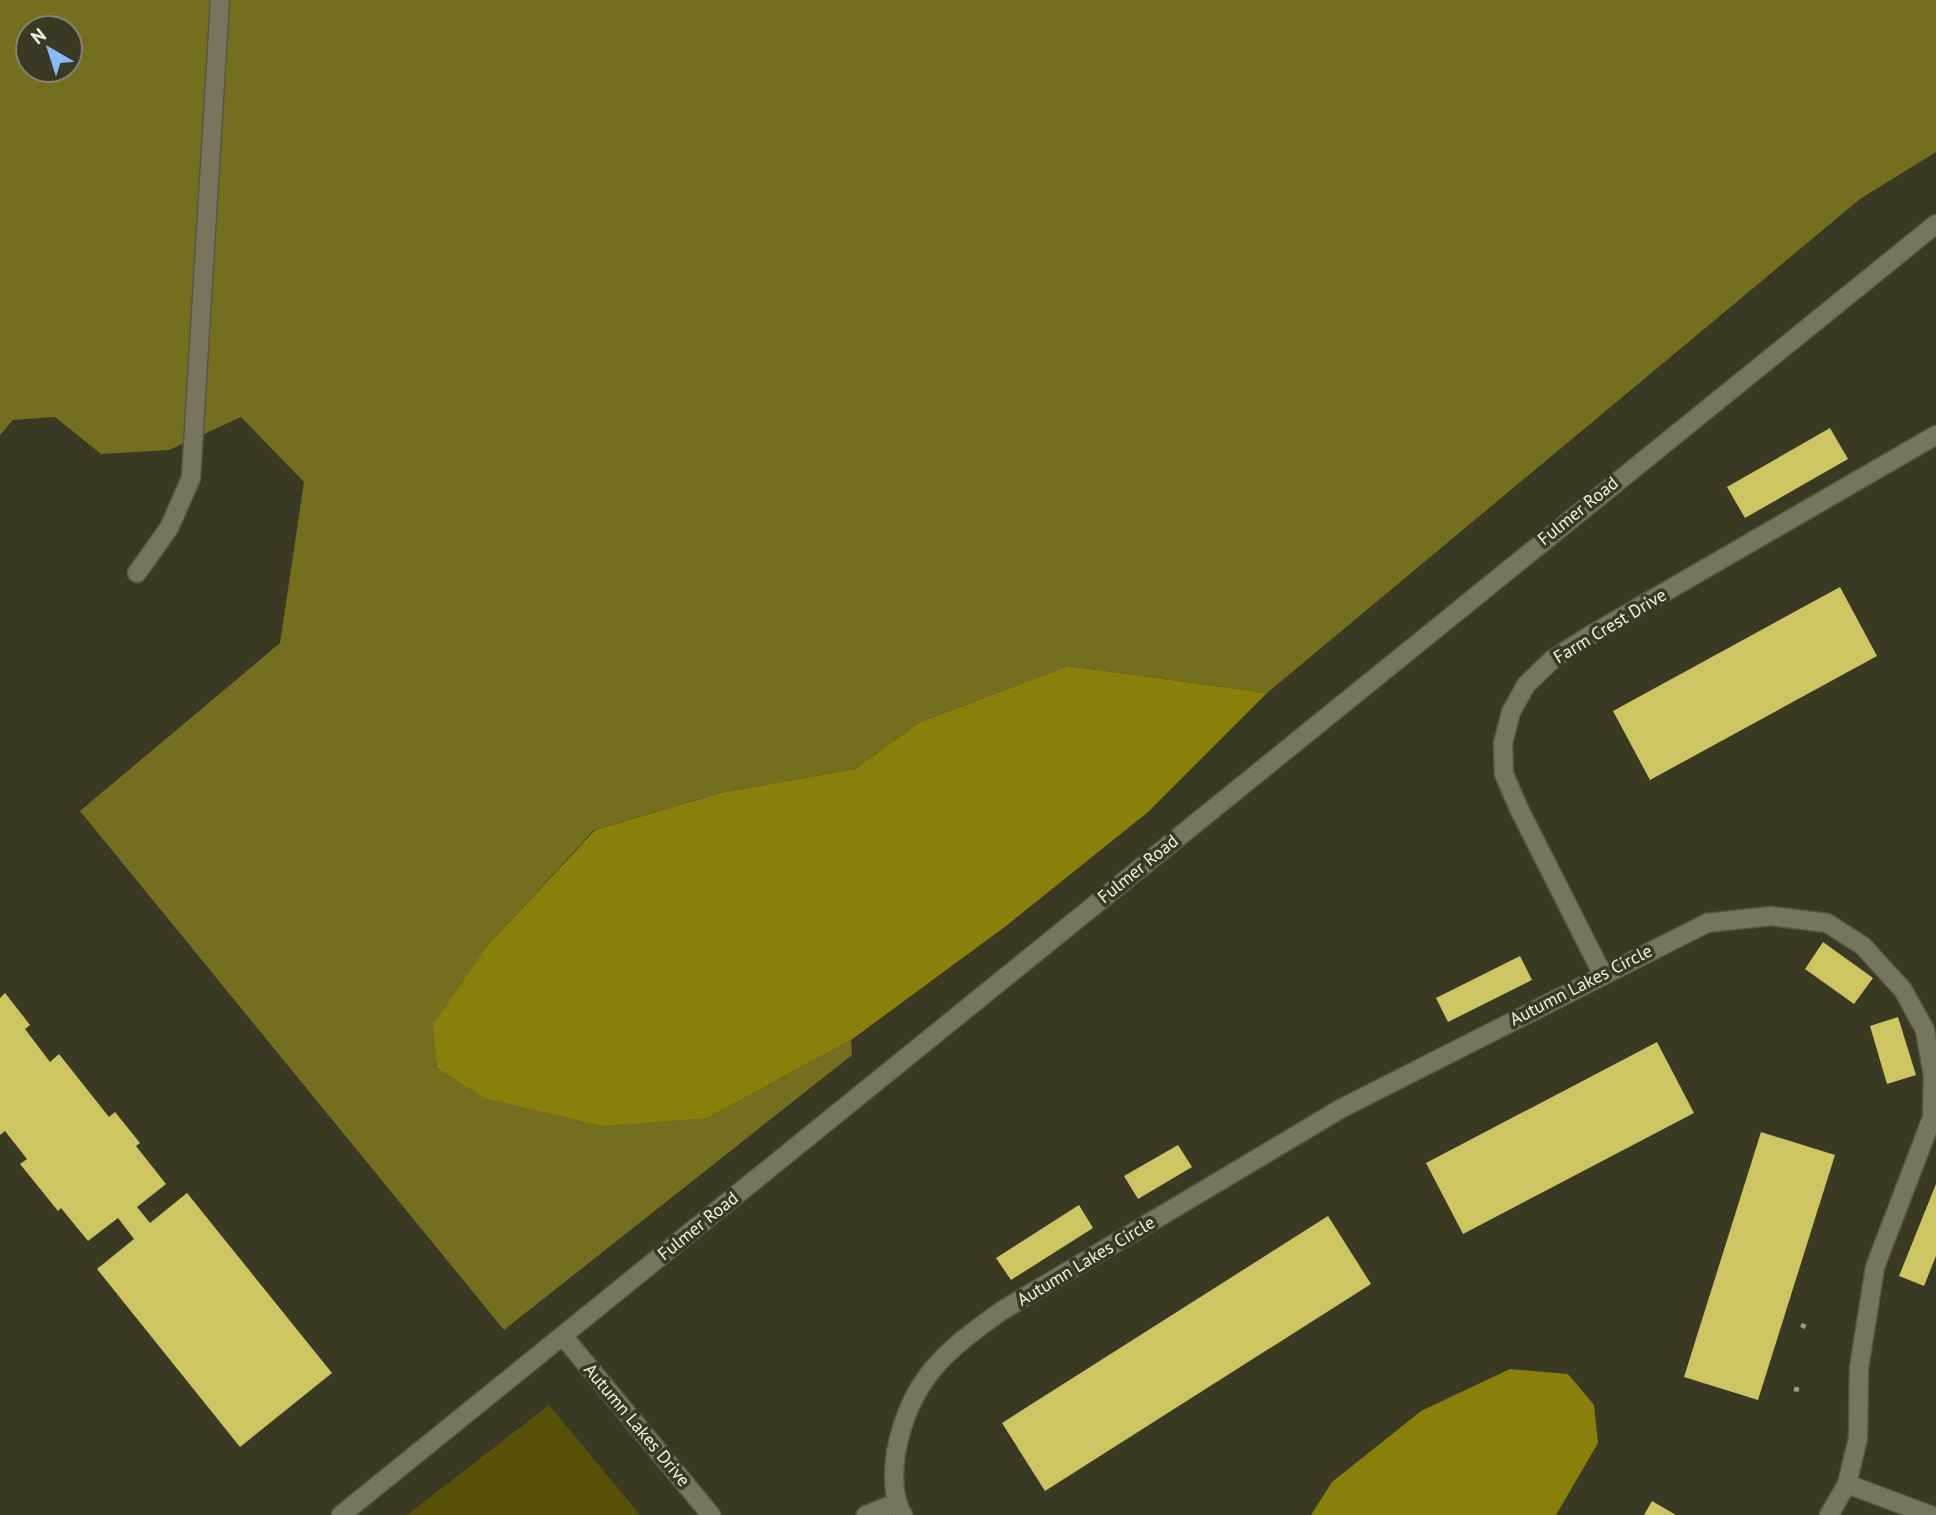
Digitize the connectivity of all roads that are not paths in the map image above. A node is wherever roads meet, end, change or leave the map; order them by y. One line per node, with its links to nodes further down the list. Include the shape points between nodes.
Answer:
1 (220, 0): 4 (street, via 191,478 169,528)
2 (1936, 224): 6 (street, Fulmer Road)
3 (1936, 435): 5 (street, Farm Crest Drive, via 1589,636 1553,659 1527,685 1511,712 1503,743 1504,774)
4 (137, 573)
5 (1602, 973): 7 (street, Autumn Lakes Circle, via 1707,923 1771,916 1827,923 1863,946 1903,990 1925,1030 1933,1076 1932,1118 1875,1267 1859,1368 1858,1438); 8 (street, Autumn Lakes Circle, via 1342,1108 1003,1310 963,1339 926,1375 902,1421 894,1465)
6 (563, 1336): 9 (street, Fulmer Road); 10 (street, Autumn Lakes Drive)
7 (1847, 1484): 12 (street, Autumn Lakes Circle); 13 (street)
8 (899, 1509): 11 (street)
9 (341, 1515)
10 (711, 1515)
11 (866, 1515)
12 (1829, 1515)
13 (1930, 1515)

